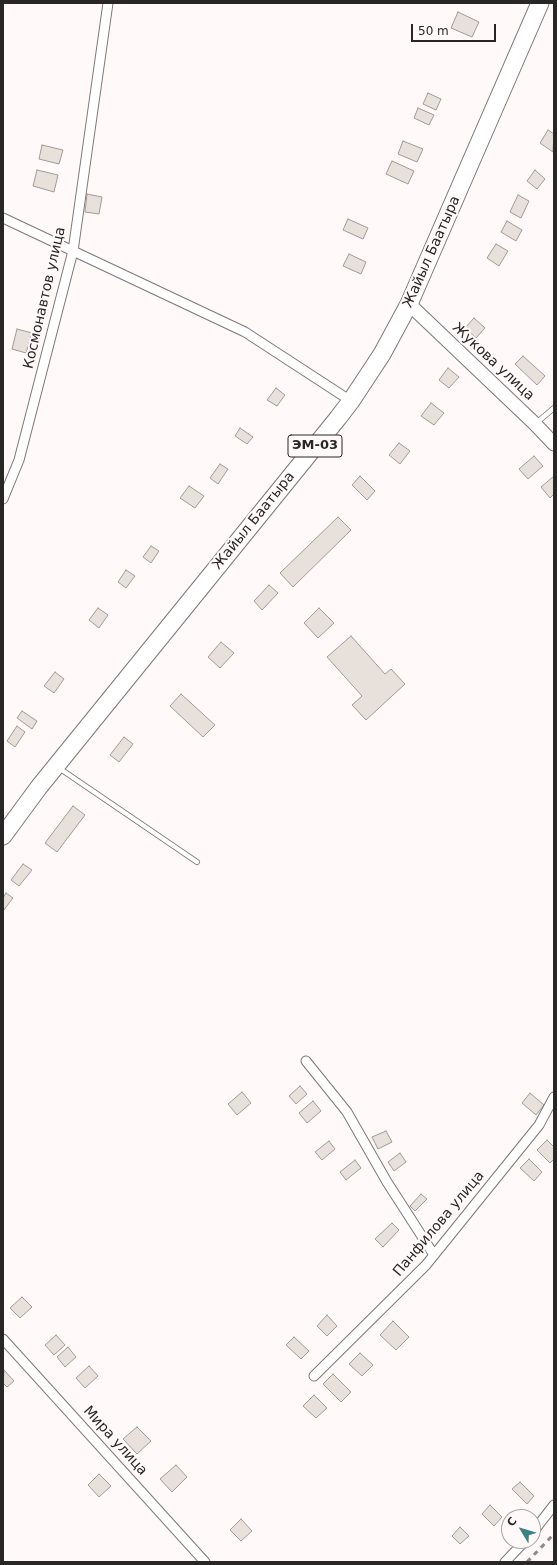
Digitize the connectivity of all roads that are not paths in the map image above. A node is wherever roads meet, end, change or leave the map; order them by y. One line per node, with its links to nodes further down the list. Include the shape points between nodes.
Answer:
1 (108, 3): 4 (street, Космонавтов улица)
2 (540, 3): 5 (highway, Жайыл Баатыра / ЭМ-03)
3 (3, 218): 4 (street)
4 (73, 252): 6 (street, via 245,332); 10 (street, Космонавтов улица, via 19,460)
5 (409, 304): 6 (highway, Жайыл Баатыра / ЭМ-03, via 382,354); 8 (street, Жукова улица)
6 (351, 401): 11 (highway, Жайыл Баатыра / ЭМ-03)
7 (554, 408): 8 (lane)
8 (535, 424): 9 (street, Жукова улица)
9 (554, 444)
10 (3, 499)
11 (56, 766): 12 (highway, Жайыл Баатыра / ЭМ-03); 13 (lane)
12 (3, 836)
13 (197, 862)
14 (306, 1061): 16 (street, via 347,1112 387,1182)
15 (554, 1096): 16 (street, Панфилова улица, via 539,1125)
16 (434, 1255): 18 (street, Панфилова улица)
17 (3, 1339): 22 (street, Мира улица)
18 (314, 1376)
19 (554, 1505): 20 (street)
20 (541, 1522)
21 (517, 1549): 23 (street)
22 (205, 1562)
23 (504, 1562)

